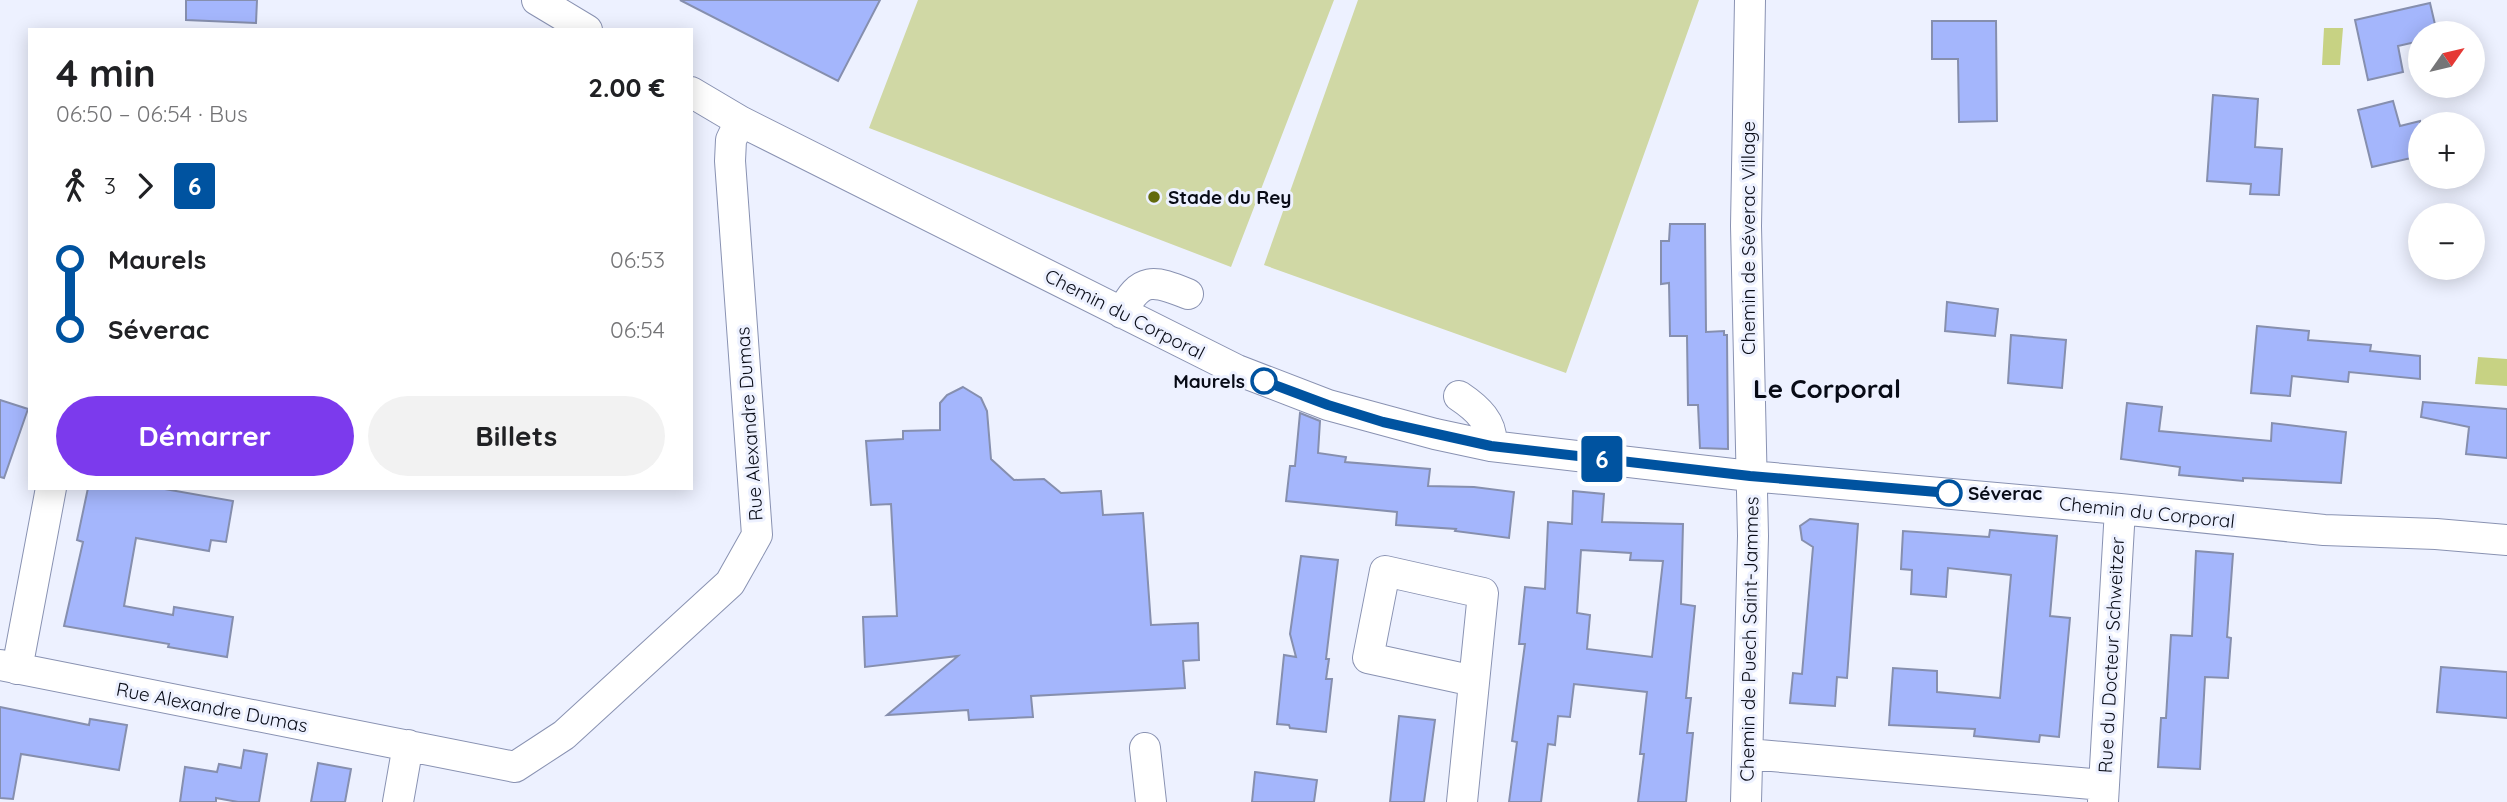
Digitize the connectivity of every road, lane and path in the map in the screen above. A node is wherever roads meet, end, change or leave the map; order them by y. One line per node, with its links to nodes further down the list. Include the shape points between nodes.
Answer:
1 (537, 0): 3 (street)
2 (1750, 0): 10 (street, Chemin de Séverac Village, via 1746,226)
3 (584, 28)
4 (693, 93): 5 (street, Chemin du Corporal)
5 (740, 121): 7 (street, Chemin du Corporal); 16 (street, Rue Alexandre Dumas, via 731,140 730,161 757,535 730,583 564,734 515,767)
6 (1188, 294): 7 (street, via 1144,284)
7 (1122, 313): 9 (street, Chemin du Corporal, via 1276,387 1383,422)
8 (1459, 396): 9 (street, via 1490,427)
9 (1491, 446): 10 (street, Chemin du Corporal)
10 (1750, 476): 12 (street, Chemin du Corporal); 18 (street, Chemin de Puech Saint-Jammes)
11 (51, 490): 14 (street, Rue Alexandre Dumas)
12 (2120, 509): 13 (street, Chemin du Corporal, via 2324,530); 19 (street, Rue du Docteur Schweitzer)
13 (2507, 540)
14 (9, 667): 16 (street, Rue Alexandre Dumas)
15 (1474, 681): 15 (street, via 1483,593 1385,571 1368,658); 22 (street)
16 (408, 745): 20 (street)
17 (1145, 748): 21 (street)
18 (1748, 754): 19 (street); 23 (street, Chemin de Puech Saint-Jammes)
19 (2103, 793)
20 (398, 802)
21 (1151, 802)
22 (1462, 802)
23 (1746, 802)

